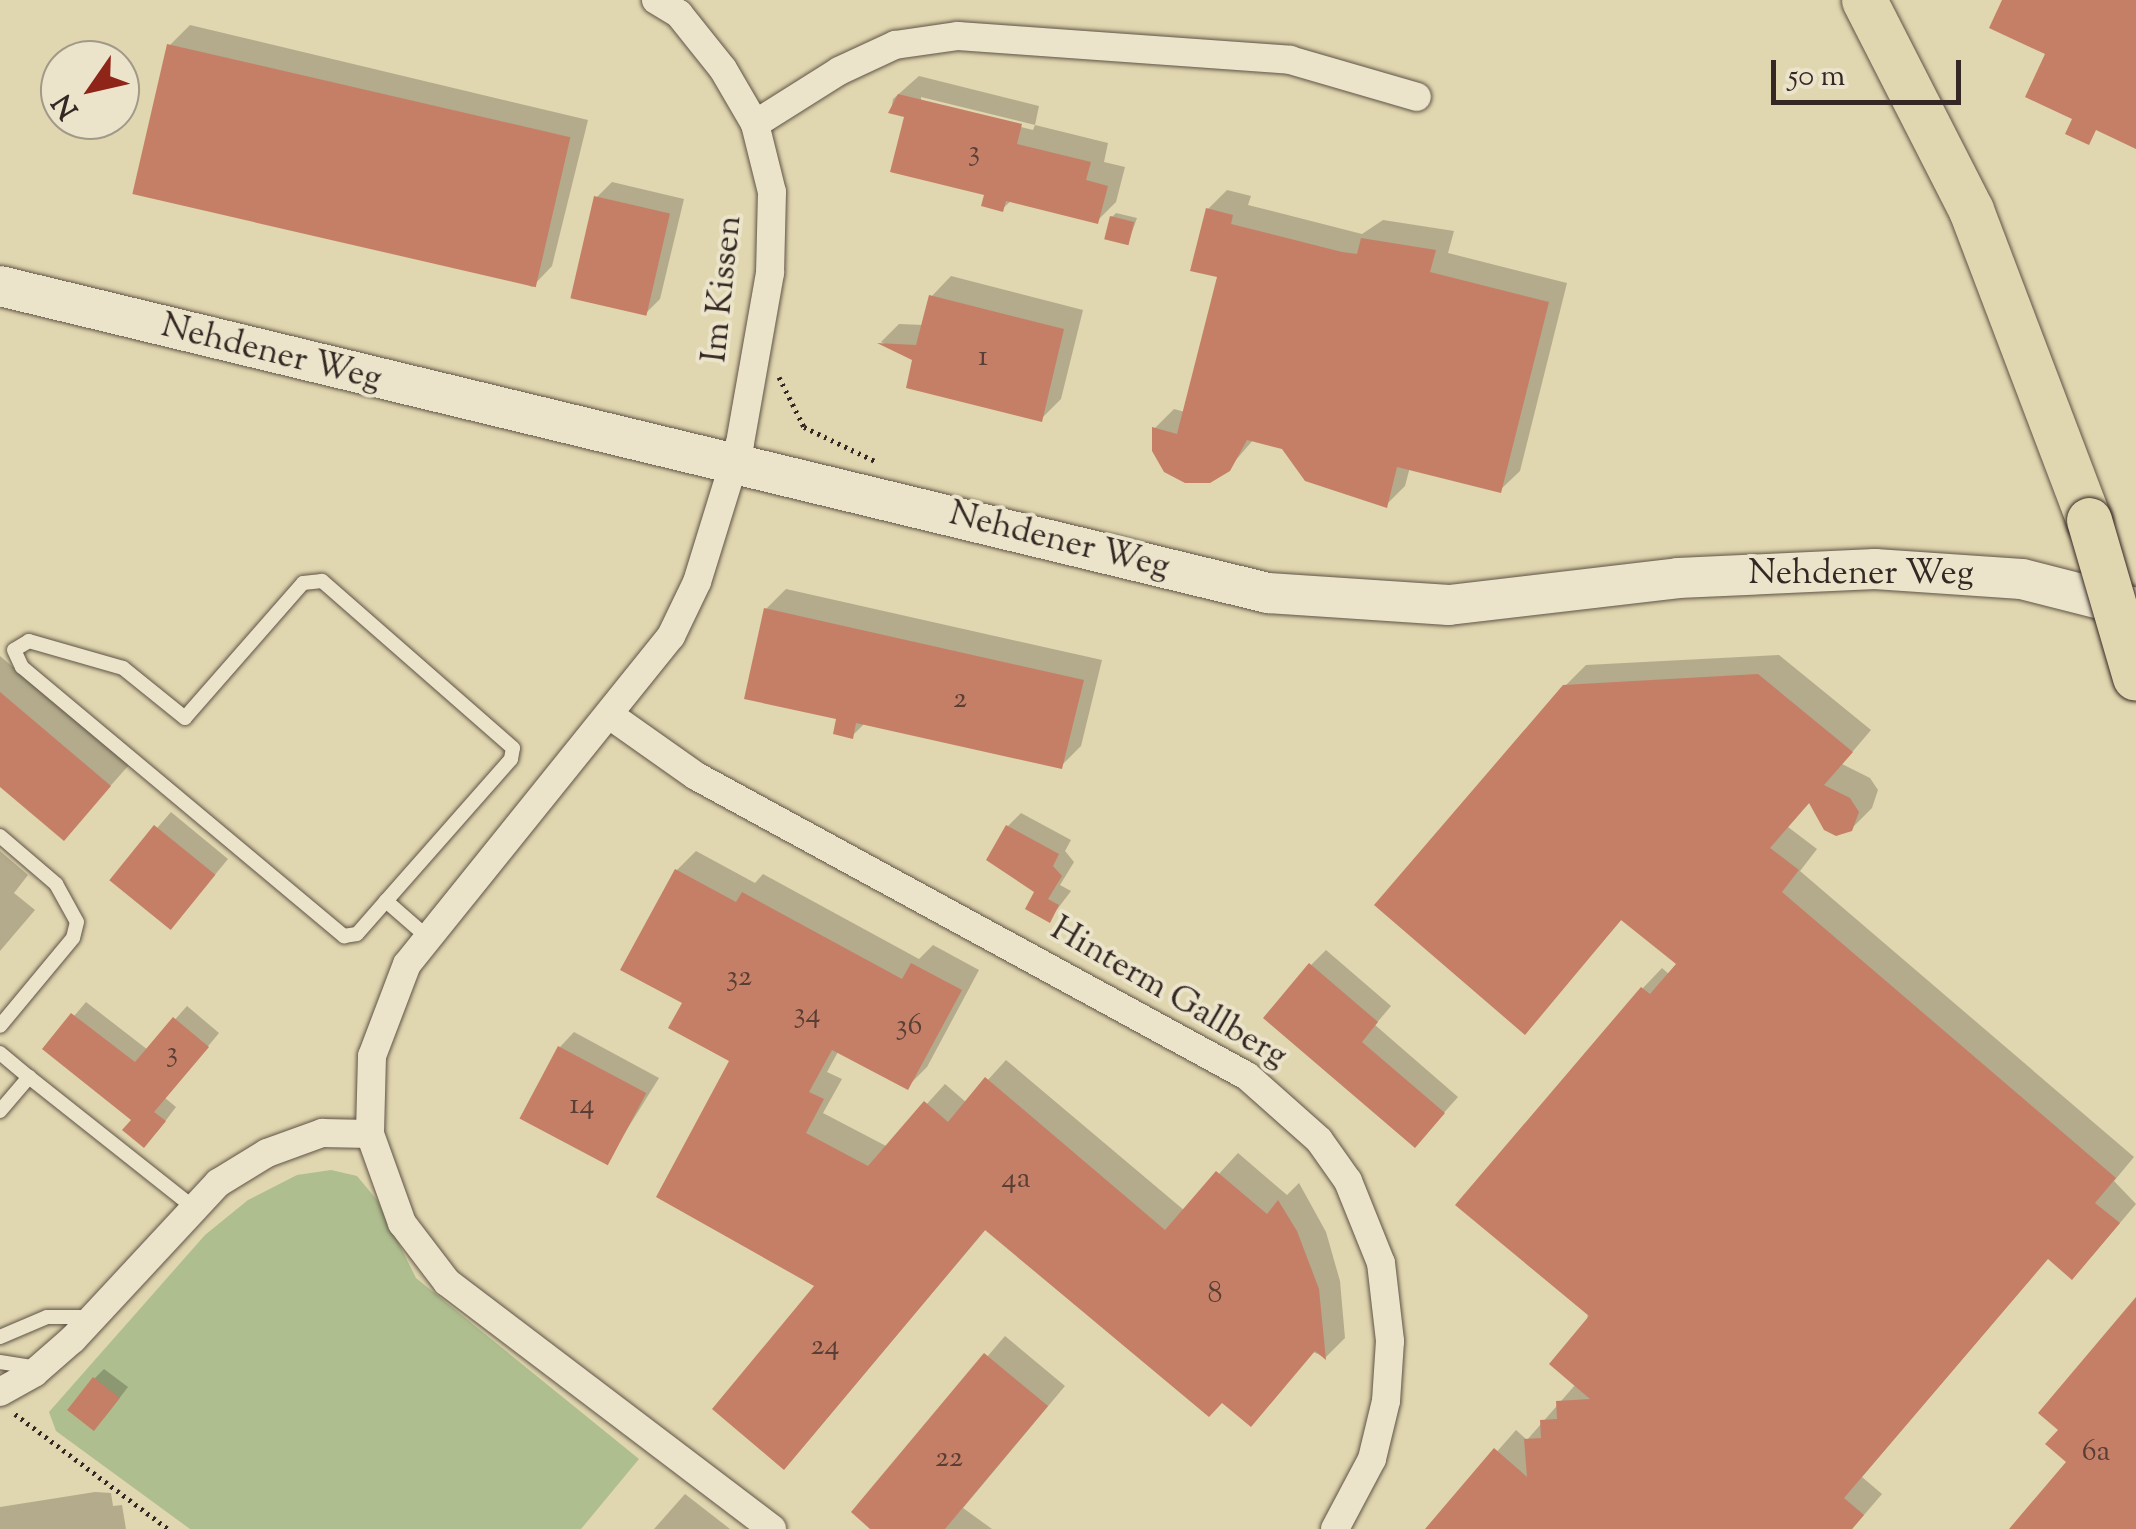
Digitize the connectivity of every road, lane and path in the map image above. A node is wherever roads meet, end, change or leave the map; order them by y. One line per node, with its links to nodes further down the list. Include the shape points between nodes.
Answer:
1 (656, 0): 4 (street, Im Kissen, via 690,28)
2 (1864, 0): 10 (main road, bridge, via 1971,210 2088,520)
3 (1417, 97): 4 (street, via 1290,60 958,36 895,44)
4 (755, 124): 6 (street, Im Kissen, via 772,192)
5 (0, 286): 7 (street, Nehdener Weg)
6 (761, 334): 7 (street, Im Kissen); 8 (path, via 804,428)
7 (734, 463): 9 (street, Nehdener Weg, via 1268,592 1449,606 1678,578 1875,569 2022,580); 11 (street, via 686,609)
8 (894, 468)
9 (2136, 608)
10 (2135, 679)
11 (611, 716): 14 (street); 29 (street, Hinterm Gallberg, via 696,776 1247,1076 1319,1140 1348,1181 1381,1263 1390,1340 1386,1401 1372,1459)
12 (0, 836): 15 (lane, via 56,884 77,922 72,938)
13 (386, 901): 13 (lane, via 357,934 344,936 22,667 14,650 29,641 124,668 184,718 303,583 322,581 513,748); 14 (lane)
14 (425, 934): 19 (street, via 396,988 372,1056)
15 (0, 1026)
16 (0, 1053): 17 (lane)
17 (28, 1077): 18 (lane); 20 (lane)
18 (0, 1111)
19 (370, 1134): 20 (street, via 322,1133 267,1153); 28 (street, via 402,1223 446,1282)
20 (193, 1207): 21 (street)
21 (92, 1316): 22 (lane, via 47,1317); 24 (street)
22 (0, 1337)
23 (0, 1362): 24 (lane)
24 (39, 1368): 25 (street)
25 (0, 1392)
26 (0, 1402): 27 (path)
27 (168, 1529)
28 (772, 1529)
29 (1335, 1529)

